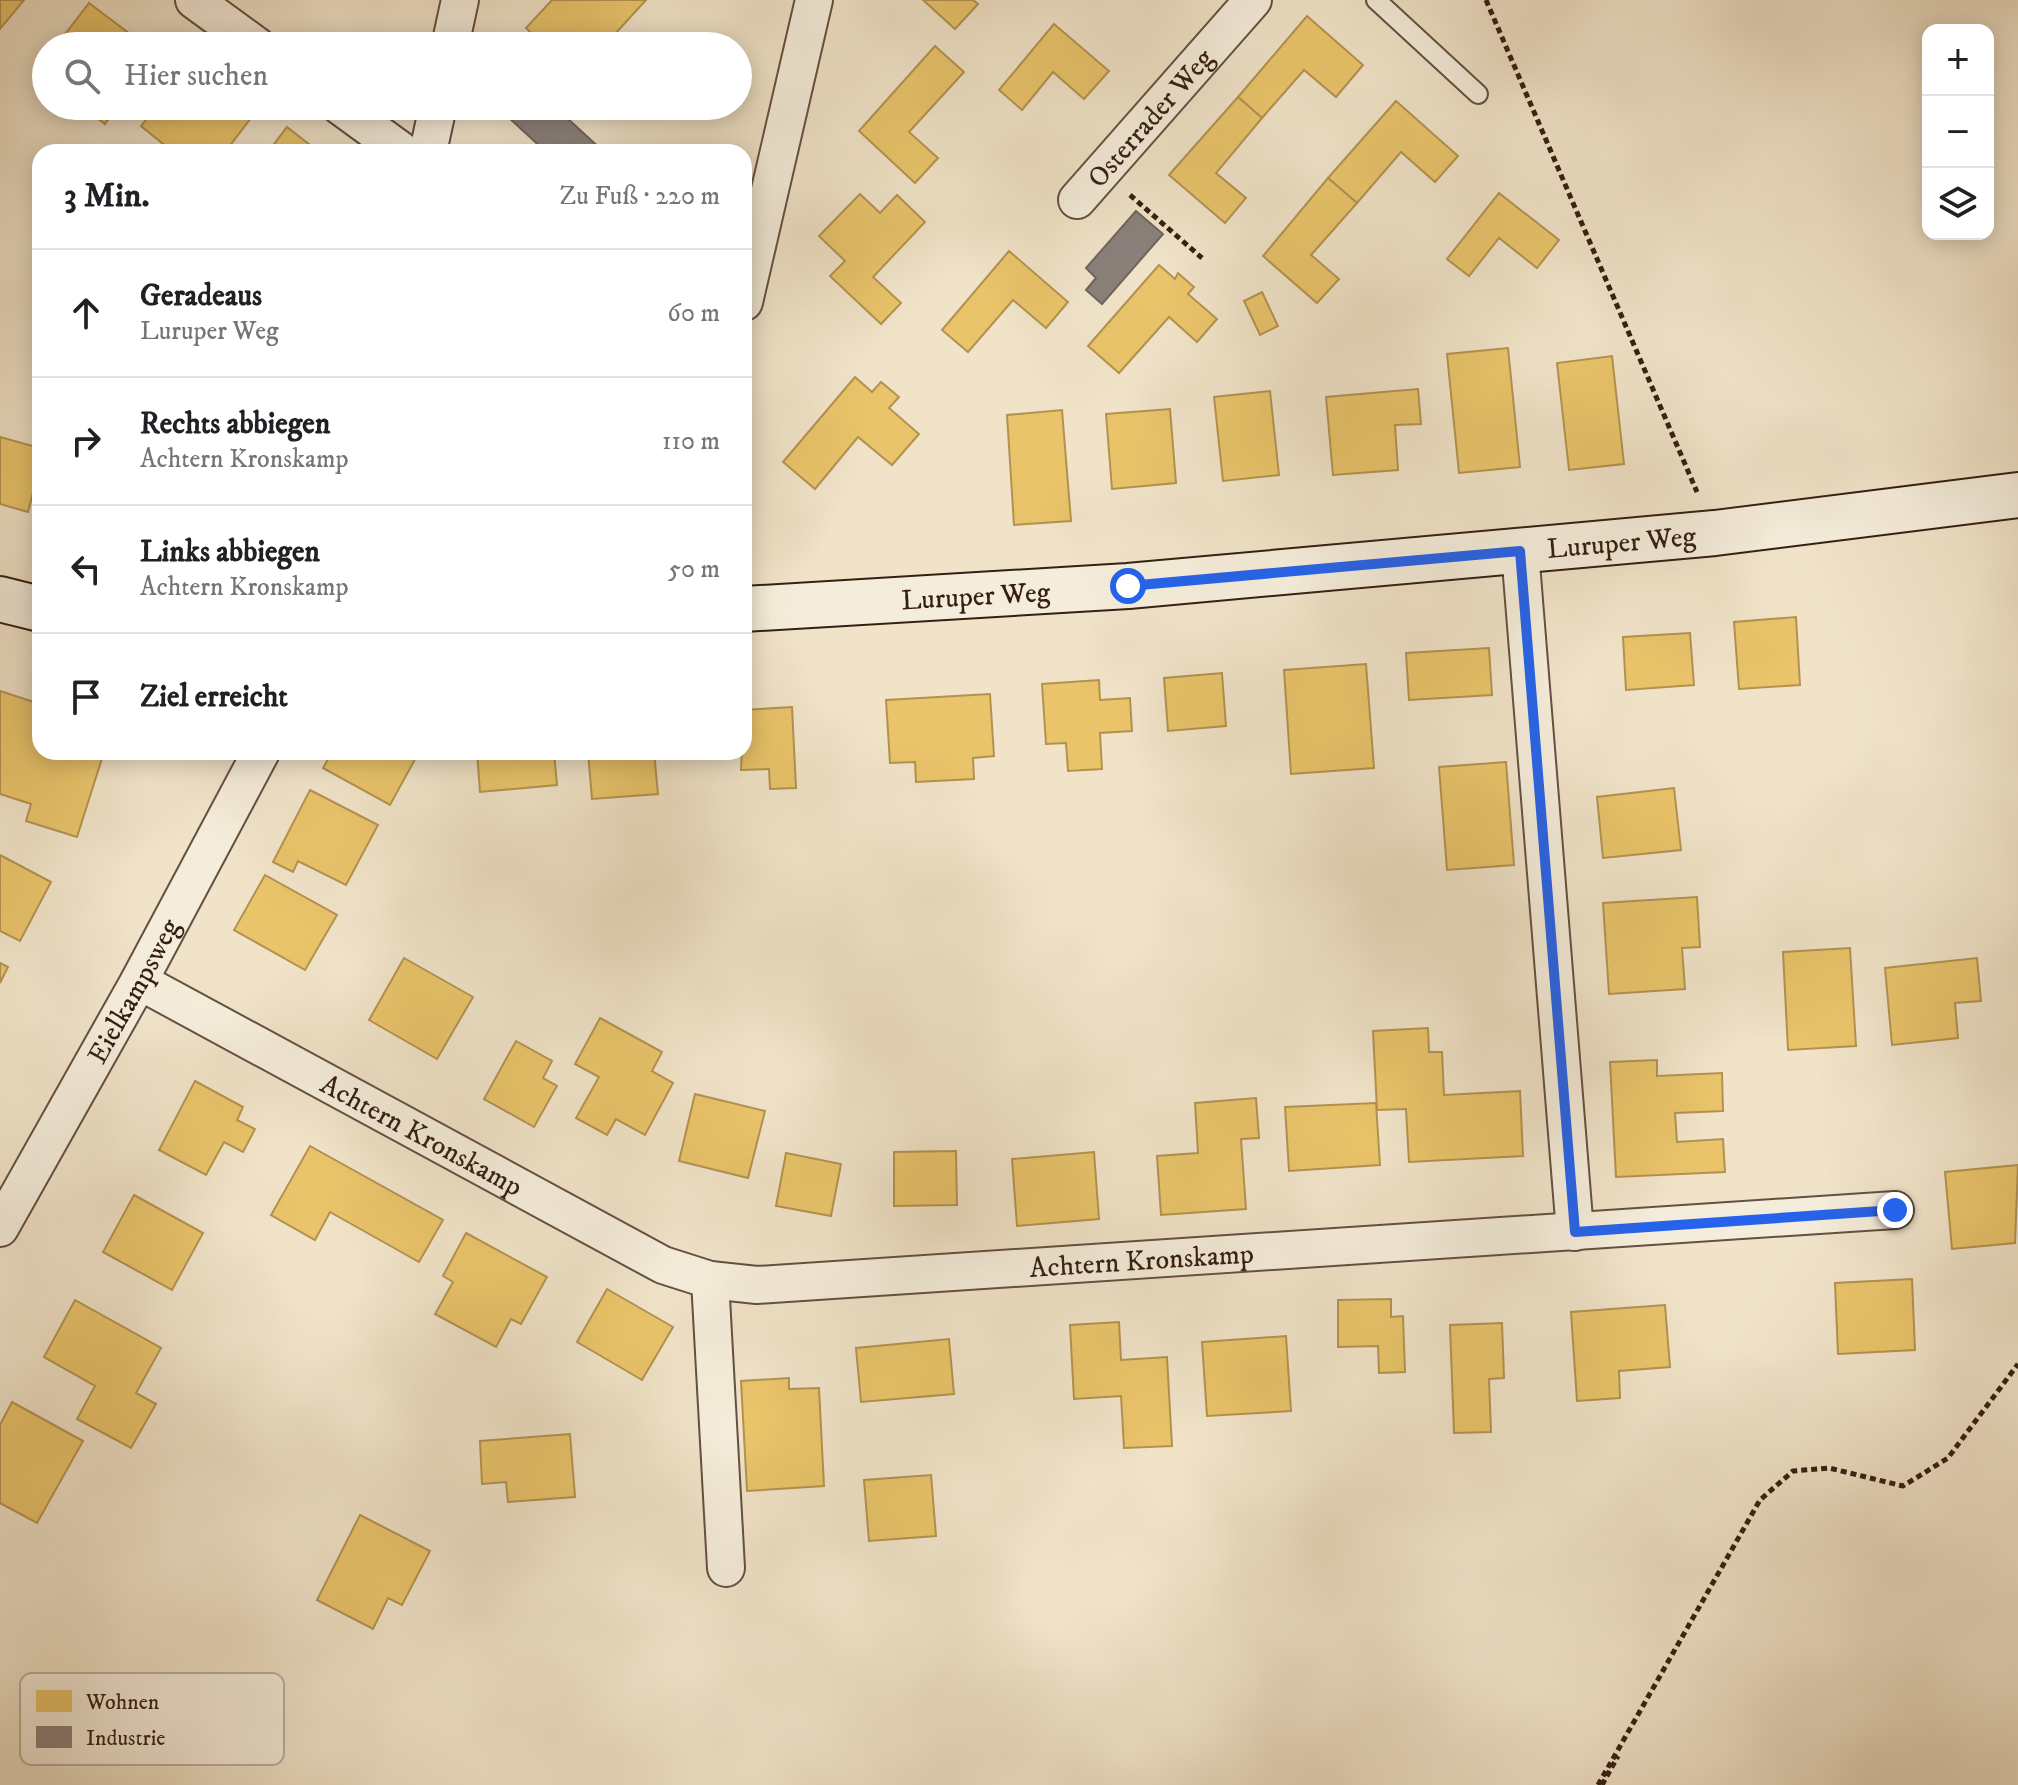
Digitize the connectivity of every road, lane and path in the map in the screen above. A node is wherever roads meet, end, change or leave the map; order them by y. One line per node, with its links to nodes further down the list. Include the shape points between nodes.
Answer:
1 (194, 0): 7 (street)
2 (460, 0): 8 (street)
3 (814, 0): 17 (street)
4 (1253, 0): 14 (street, Osterrader Weg)
5 (1376, 0): 9 (lane)
6 (1486, 0): 19 (path)
7 (238, 32)
8 (453, 32)
9 (1478, 94)
10 (359, 120): 12 (street)
11 (435, 120): 13 (street)
12 (392, 144)
13 (430, 144)
14 (1102, 171): 15 (street, Osterrader Weg); 16 (path)
15 (1077, 200)
16 (1202, 258)
17 (752, 267)
18 (2018, 495): 19 (street, Luruper Weg)
19 (1715, 533): 20 (street, Luruper Weg)
20 (1520, 551): 23 (street, Luruper Weg, via 1128,586); 28 (street)
21 (0, 599): 22 (street)
22 (32, 607)
23 (752, 609)
24 (257, 760): 25 (street, Eielkampsweg)
25 (139, 981): 27 (street, Eielkampsweg); 29 (street, Achtern Kronskamp, via 663,1265)
26 (1895, 1210): 28 (street, Achtern Kronskamp)
27 (0, 1228)
28 (1575, 1232): 29 (street, Achtern Kronskamp, via 757,1285)
29 (710, 1280): 31 (street)
30 (2018, 1364): 32 (path, via 1948,1458 1903,1486 1829,1468 1793,1471 1760,1500)
31 (726, 1568)
32 (1600, 1785)

